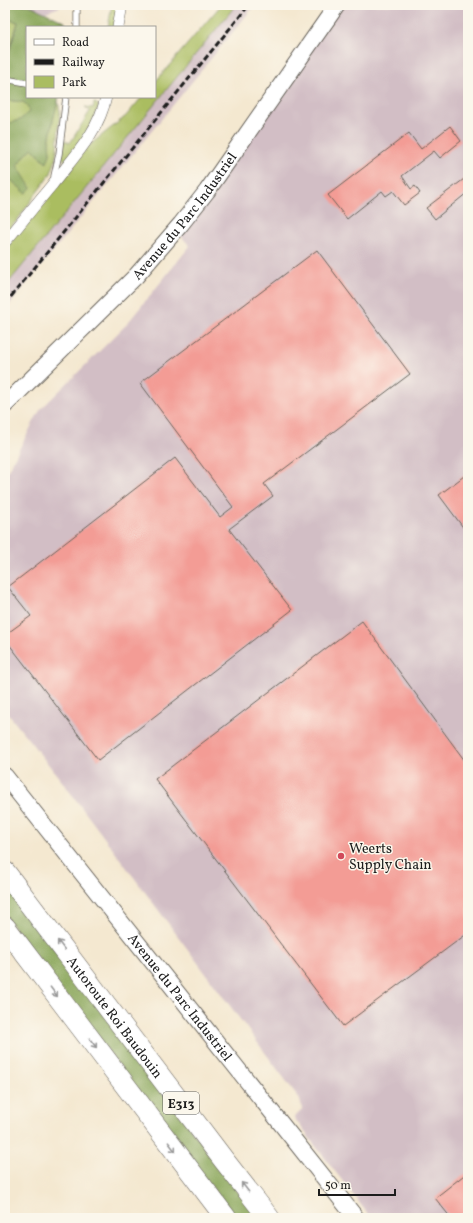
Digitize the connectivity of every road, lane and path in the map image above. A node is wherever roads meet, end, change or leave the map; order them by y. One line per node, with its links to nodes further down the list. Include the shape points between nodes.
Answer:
1 (76, 5): 4 (lane)
2 (122, 5): 5 (street)
3 (337, 5): 12 (street, Avenue du Parc Industriel, via 207,191 181,224 136,276)
4 (77, 26)
5 (118, 26)
6 (5, 79): 7 (lane)
7 (26, 83)
8 (66, 98): 10 (lane, via 54,176)
9 (106, 98): 10 (street, via 92,133)
10 (56, 179): 11 (street)
11 (5, 242)
12 (5, 405)
13 (5, 776): 18 (street, Avenue du Parc Industriel)
14 (5, 872): 17 (highway, Autoroute Roi Baudouin / E313, one-way to 14)
15 (5, 927): 16 (highway, E313, one-way to 16)
16 (226, 1218)
17 (269, 1218)
18 (356, 1218)

